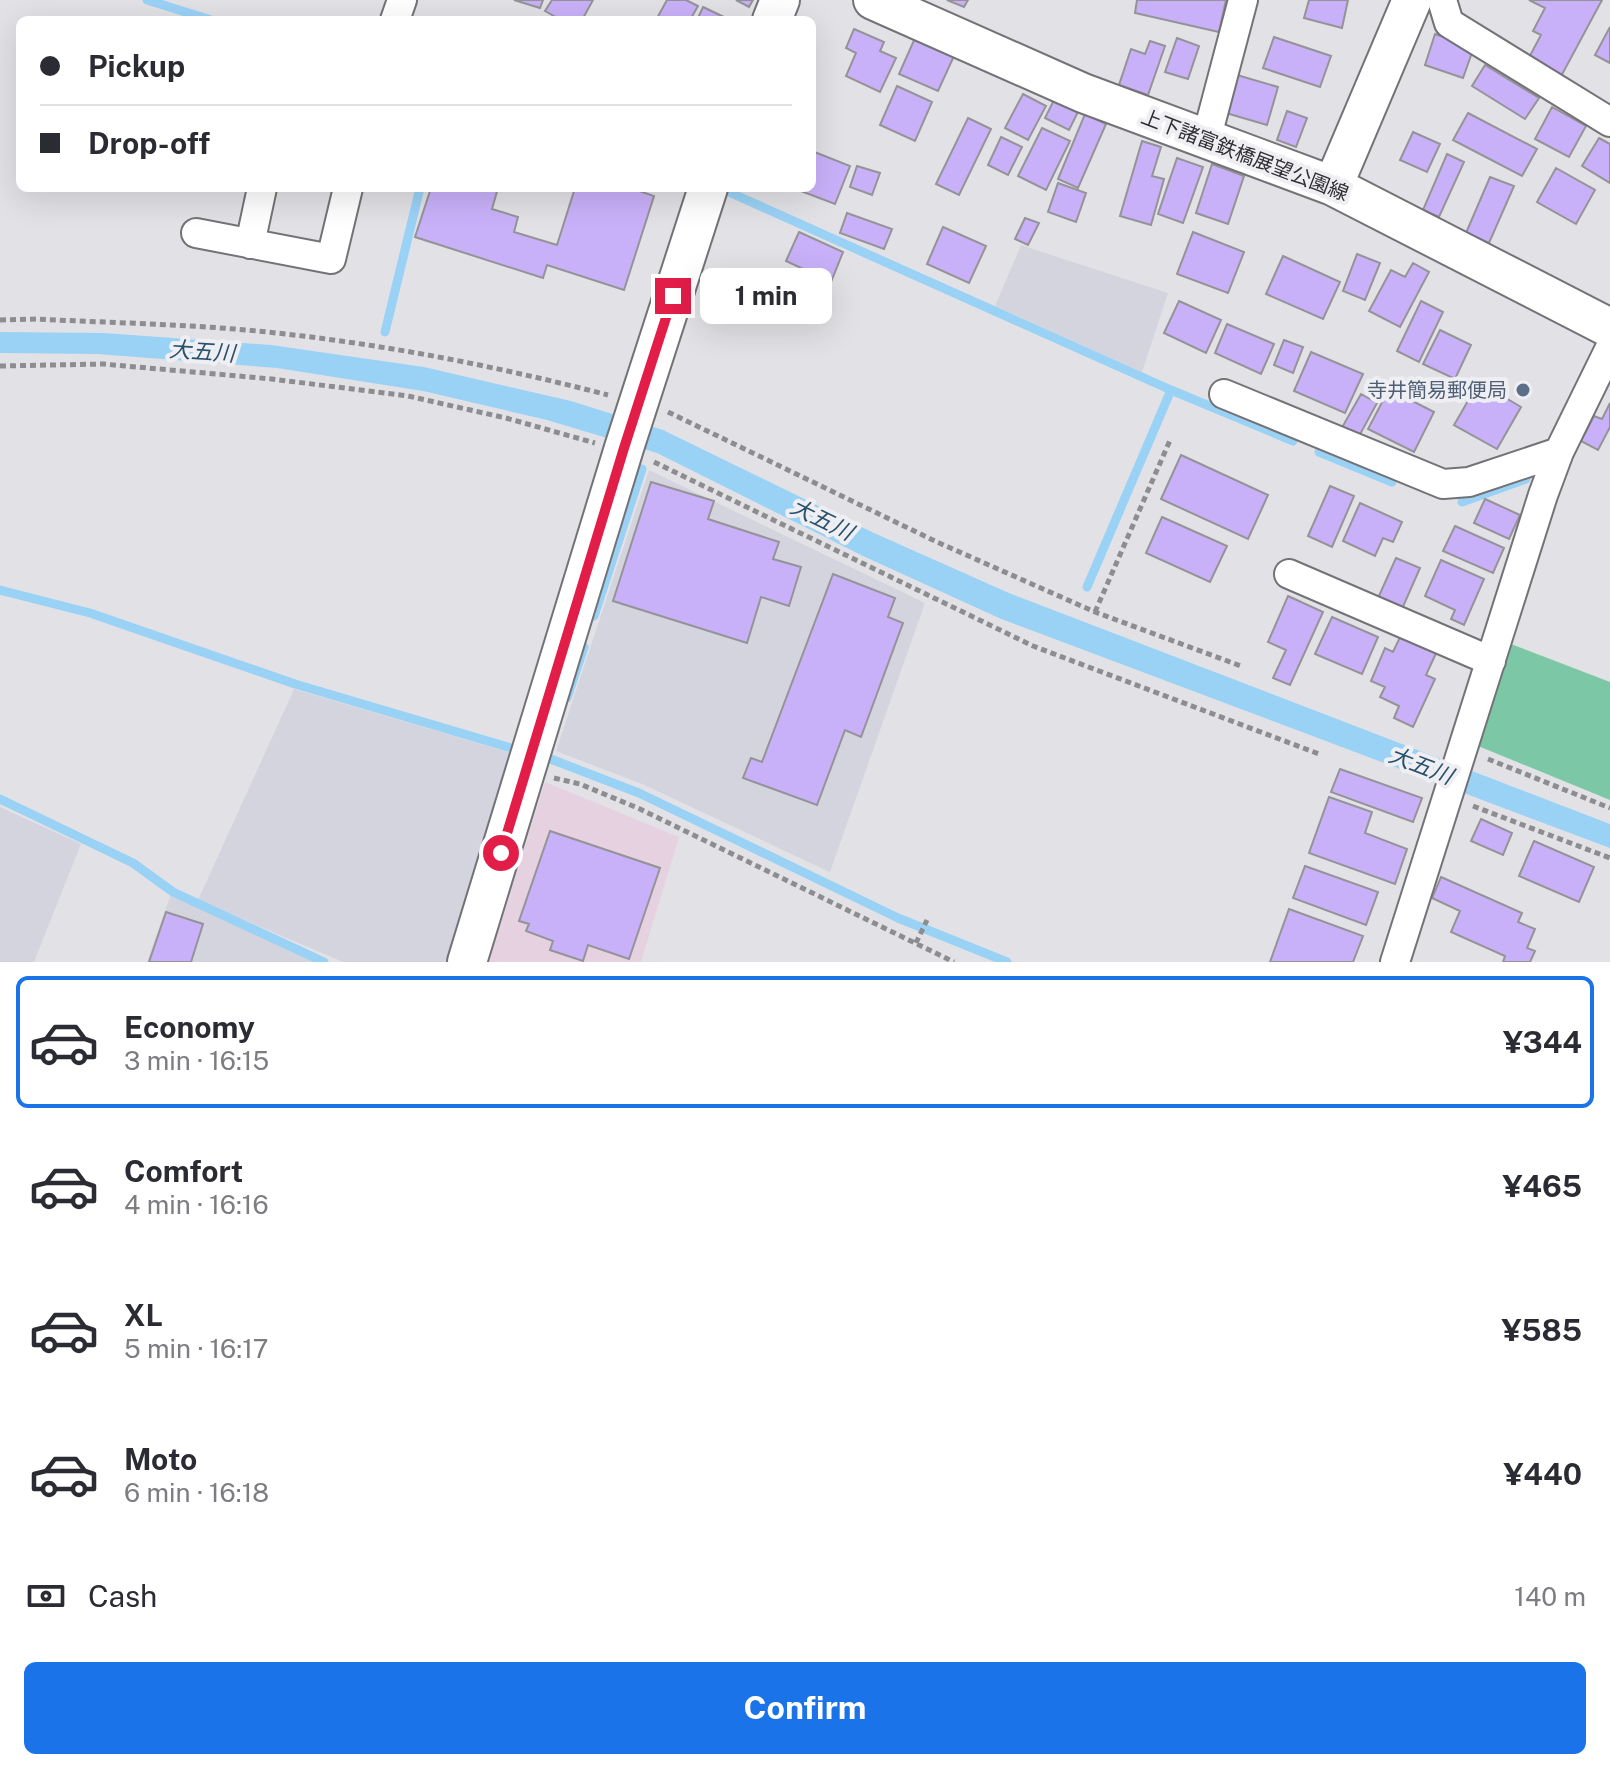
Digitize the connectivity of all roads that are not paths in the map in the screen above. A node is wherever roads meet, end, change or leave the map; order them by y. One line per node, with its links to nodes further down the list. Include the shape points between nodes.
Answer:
1 (873, 0): 6 (street, 上下諸富鉄橋展望公園線, via 1083,93)
2 (1243, 0): 6 (street)
3 (1412, 0): 7 (street)
4 (1442, 0): 5 (street, via 1449,23)
5 (1610, 122)
6 (1206, 140): 7 (street, 上下諸富鉄橋展望公園線)
7 (1333, 186): 13 (street, 上下諸富鉄橋展望公園線)
8 (261, 192): 12 (street)
9 (347, 192): 12 (street, via 331,259)
10 (707, 192): 19 (street)
11 (196, 233): 12 (street)
12 (250, 244)
13 (1610, 328)
14 (1610, 348): 16 (street)
15 (1224, 394): 16 (street, via 1443,484 1469,482)
16 (1559, 452): 18 (street)
17 (1289, 574): 18 (street)
18 (1491, 661): 20 (street)
19 (467, 962)
20 (1395, 962)

